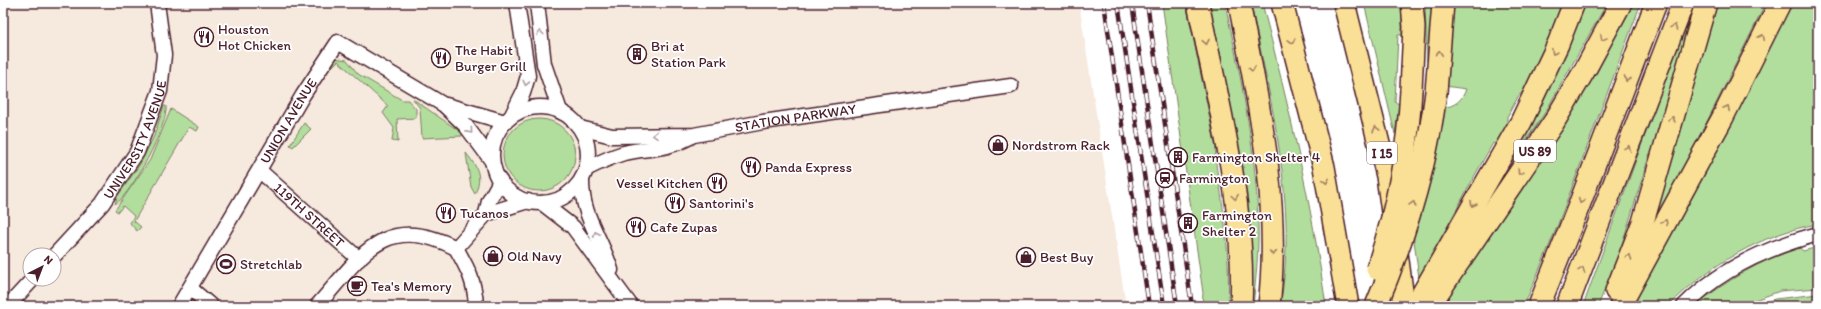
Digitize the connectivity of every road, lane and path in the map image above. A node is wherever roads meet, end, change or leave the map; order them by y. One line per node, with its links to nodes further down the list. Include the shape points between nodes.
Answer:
1 (157, 3): 29 (street, UNIVERSITY AVENUE, via 164,55 160,91 137,152 102,204)
2 (517, 3): 19 (street, one-way to 19, via 528,76 523,93)
3 (537, 3): 18 (street, one-way to 3, via 544,64)
4 (1198, 3): 42 (highway, one-way to 42, via 1235,197 1242,264)
5 (1238, 3): 43 (highway, one-way to 43, via 1270,178 1273,249)
6 (1282, 3): 44 (highway, one-way to 44, via 1324,167)
7 (1344, 3): 47 (highway, I 15, one-way to 7, via 1388,176)
8 (1412, 3): 45 (highway, bridge, via 1414,27 1406,143 1384,248)
9 (1443, 3): 46 (highway, one-way to 9, bridge, via 1394,264 1427,150 1436,92)
10 (1574, 3): 35 (highway, one-way to 35, via 1558,44 1520,122)
11 (1621, 3): 35 (highway, US 89, one-way to 35, via 1554,122)
12 (1656, 3): 49 (highway, one-way to 49)
13 (1682, 3): 50 (highway, one-way to 13)
14 (1706, 3): 51 (highway, one-way to 14, via 1643,222)
15 (1780, 3): 52 (highway, one-way to 15, via 1719,124)
16 (1011, 86): 21 (street, STATION PARKWAY, via 763,122)
17 (444, 105): 19 (street, UNION AVENUE); 22 (street, UNION AVENUE, one-way to 22, via 466,126); 23 (street, UNION AVENUE, via 338,42 303,95)
18 (560, 111): 19 (street, via 545,107 529,108); 20 (street)
19 (508, 118): 22 (street, via 497,133)
20 (580, 128): 21 (street, STATION PARKWAY, one-way to 20, via 612,136); 24 (street, via 588,154)
21 (694, 135): 24 (street, via 656,150 624,153)
22 (492, 161): 25 (street)
23 (260, 171): 31 (street, 119TH STREET); 34 (street, UNION AVENUE)
24 (584, 174): 26 (street, via 570,193 556,200); 32 (street, one-way to 24, via 608,260 586,213 582,195)
25 (500, 181): 26 (street, via 512,193); 27 (street, via 489,201)
26 (535, 202): 27 (street); 32 (street, via 573,226)
27 (486, 214): 30 (street)
28 (1818, 234): 53 (street, via 1791,241 1758,255 1726,273 1696,294)
29 (62, 247)
30 (456, 248): 31 (street, via 440,240 406,235 388,237 372,245); 40 (street, via 468,269 475,289)
31 (359, 259): 39 (street)
32 (615, 283): 41 (street)
33 (26, 287): 36 (street)
34 (190, 288): 37 (street, UNION AVENUE); 38 (street)
35 (1433, 292): 48 (highway)
36 (8, 306)
37 (179, 306)
38 (210, 306)
39 (317, 306)
40 (476, 306)
41 (631, 306)
42 (1240, 306)
43 (1269, 306)
44 (1348, 306)
45 (1364, 306)
46 (1376, 306)
47 (1404, 306)
48 (1415, 306)
49 (1539, 306)
50 (1567, 306)
51 (1610, 306)
52 (1620, 306)
53 (1684, 306)

